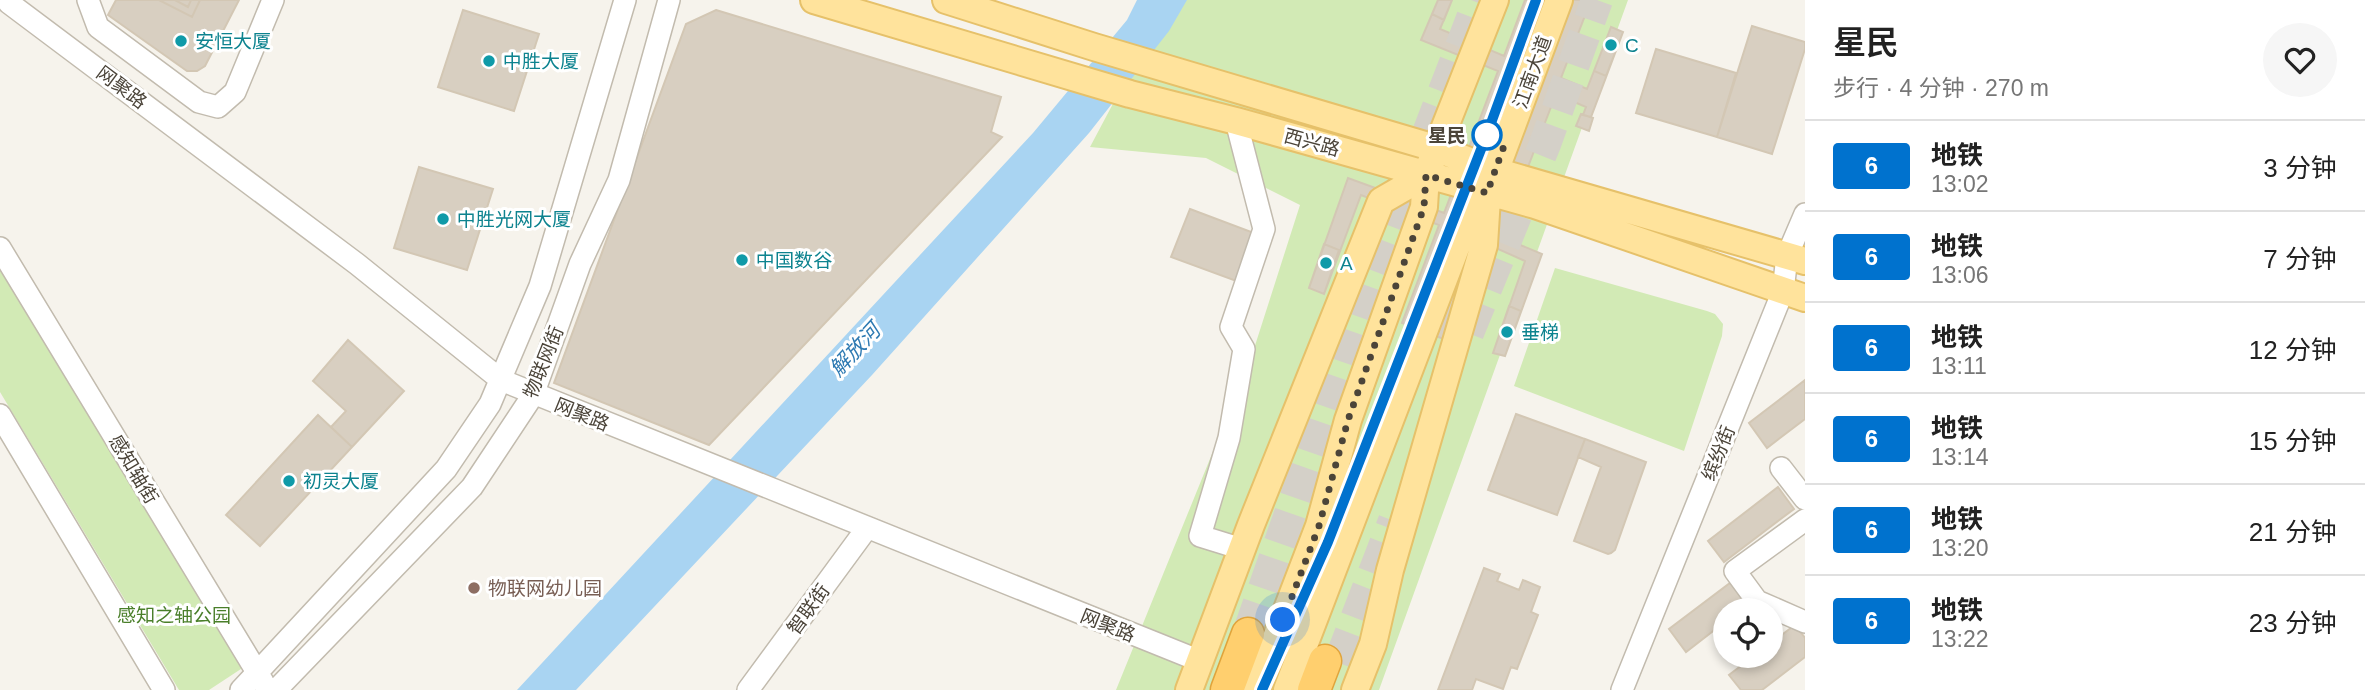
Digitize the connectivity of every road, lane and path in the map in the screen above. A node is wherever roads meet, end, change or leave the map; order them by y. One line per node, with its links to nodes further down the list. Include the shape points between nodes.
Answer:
1 (88, 0): 2 (street, via 98,27 199,102 218,107 235,92)
2 (273, 0)
3 (625, 0): 18 (street, 物联网街, via 540,286)
4 (669, 0): 19 (street, 物联网街, via 619,180 580,264)
5 (814, 0): 10 (main road, 西兴路)
6 (946, 0): 11 (main road, 西兴路)
7 (1495, 0): 11 (main road)
8 (1559, 0): 13 (main road, 江南大道)
9 (7, 6): 18 (street, 网聚路, via 358,264)
10 (1236, 121): 12 (main road, 西兴路); 25 (street, via 1264,229 1231,327 1244,349 1229,438 1200,536)
11 (1438, 149): 12 (main road); 13 (main road, 西兴路)
12 (1426, 175): 13 (main road, 西兴路); 25 (main road, via 1381,201); 38 (main road, via 1424,207 1348,420 1319,526)
13 (1491, 182): 16 (main road, 西兴路); 17 (main road, 西兴路, via 1535,205); 39 (main road, 江南大道, via 1457,245); 41 (main road, via 1484,245 1390,570 1373,645)
14 (1805, 214): 16 (street, 缤纷街)
15 (0, 248): 30 (street, 感知轴街)
16 (1796, 259): 17 (street, 缤纷街)
17 (1794, 294): 31 (street, 缤纷街)
18 (501, 380): 19 (street, 网聚路); 30 (street, 物联网街, via 446,469)
19 (533, 394): 24 (street, 网聚路); 34 (street, 物联网街, via 472,486)
20 (0, 415): 32 (street)
21 (1781, 468): 22 (street)
22 (1805, 499)
23 (1805, 520): 26 (street, via 1735,571 1757,601)
24 (867, 528): 28 (street, 网聚路); 35 (street, 智联街)
25 (1242, 549): 28 (main road)
26 (1805, 622)
27 (1248, 634): 37 (highway)
28 (1200, 661): 36 (main road)
29 (1331, 671): 40 (highway)
30 (262, 681): 33 (street, 物联网街)
31 (1628, 689)
32 (164, 690)
33 (241, 690)
34 (276, 690)
35 (748, 690)
36 (1189, 690)
37 (1227, 690)
38 (1256, 690)
39 (1287, 690)
40 (1314, 690)
41 (1355, 690)

